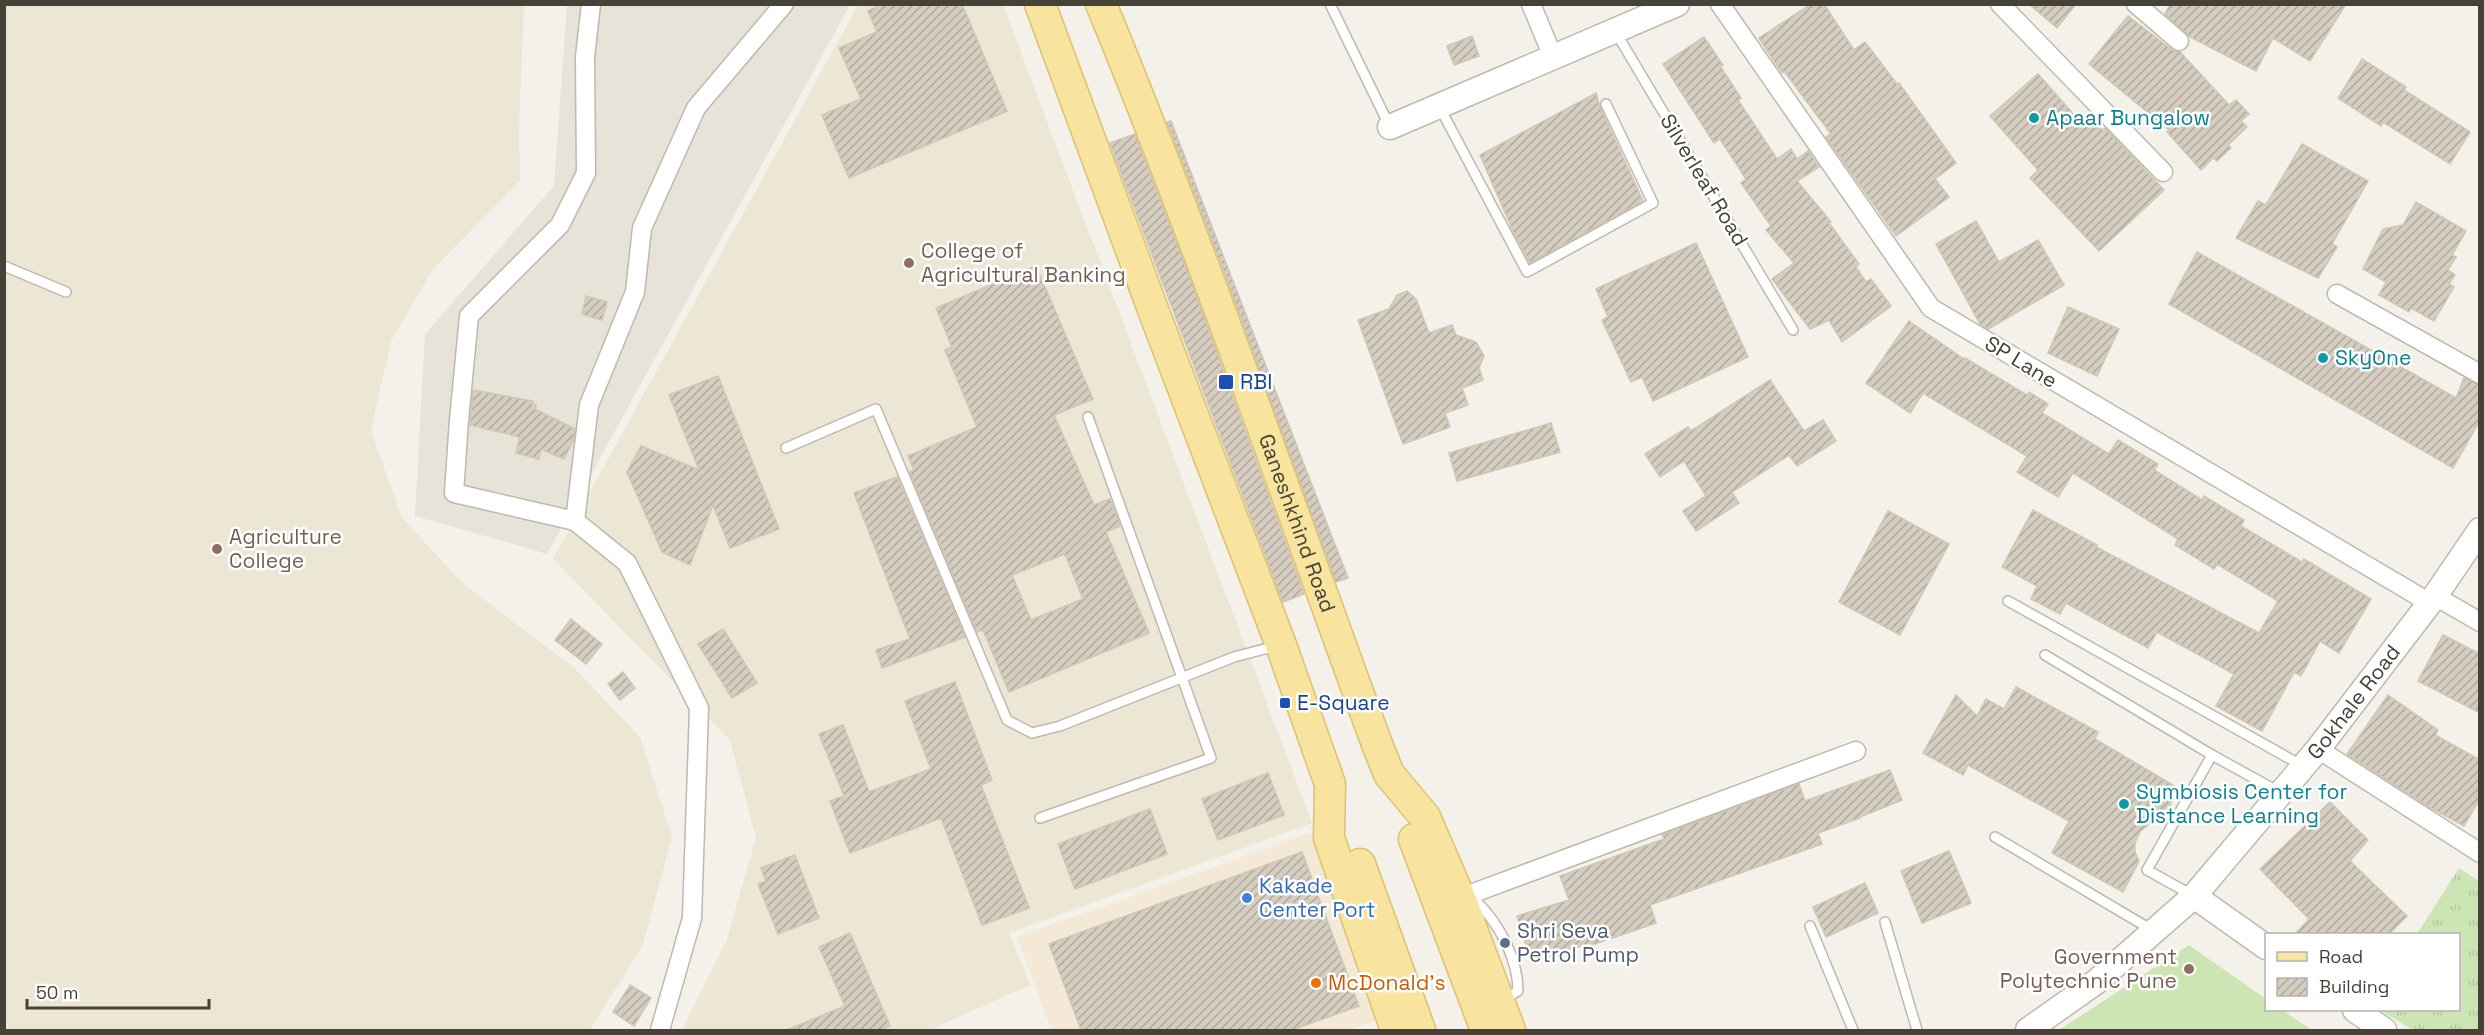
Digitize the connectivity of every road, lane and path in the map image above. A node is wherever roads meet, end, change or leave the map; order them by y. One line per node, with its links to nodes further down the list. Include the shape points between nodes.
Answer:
1 (591, 4): 25 (street, via 585,57 586,173 560,225 469,316 454,493)
2 (1040, 4): 30 (main road)
3 (1101, 4): 36 (main road, Ganeshkhind Road, via 1245,377)
4 (1330, 4): 16 (lane)
5 (1531, 4): 13 (street)
6 (1677, 4): 11 (street)
7 (1720, 4): 27 (street, SP Lane, via 1931,308)
8 (2000, 4): 17 (street)
9 (2136, 4): 12 (street)
10 (777, 8): 25 (street, via 696,108 642,228 635,292 589,405)
11 (1615, 31): 13 (street); 21 (lane, Silverleaf Road)
12 (2180, 41)
13 (1553, 57): 15 (street)
14 (1606, 104): 15 (lane, via 1653,204 1527,272)
15 (1439, 106): 16 (street)
16 (1390, 127)
17 (2163, 172)
18 (4, 266): 19 (lane)
19 (66, 292)
20 (2337, 294): 22 (street)
21 (1793, 330)
22 (2480, 374)
23 (1088, 417): 32 (lane)
24 (786, 448): 32 (lane, via 876,409 1008,720 1032,734)
25 (575, 521): 50 (street, via 627,562 699,708 692,918)
26 (2480, 530): 27 (street, Gokhale Road)
27 (2432, 599): 29 (street, SP Lane); 35 (street, Gokhale Road)
28 (2008, 601): 35 (lane)
29 (2480, 622)
30 (1281, 645): 32 (lane, via 1234,657); 37 (main road)
31 (2045, 655): 34 (lane)
32 (1184, 677): 39 (lane, via 1211,758)
33 (1856, 751): 43 (street)
34 (2212, 755): 38 (lane); 42 (lane, via 2147,870)
35 (2311, 758): 38 (street, Gokhale Road); 41 (street)
36 (1389, 774): 43 (main road, Ganeshkhind Road, via 1425,817); 51 (main road)
37 (1330, 784): 49 (main road, via 1354,848); 49 (main road, via 1329,838)
38 (2281, 793): 42 (street, Gokhale Road)
39 (1040, 818)
40 (1995, 837): 46 (lane)
41 (2480, 853)
42 (2194, 896): 46 (street, Gokhale Road); 47 (street)
43 (1462, 904): 52 (main road, Ganeshkhind Road)
44 (1884, 922): 54 (lane)
45 (1810, 926): 53 (lane)
46 (2154, 931): 55 (street, Gokhale Road, via 2096,982)
47 (2265, 946)
48 (2356, 1011): 56 (street)
49 (1399, 1029)
50 (660, 1030)
51 (1486, 1030)
52 (1510, 1030)
53 (1853, 1030)
54 (1917, 1030)
55 (2028, 1030)
56 (2384, 1030)

